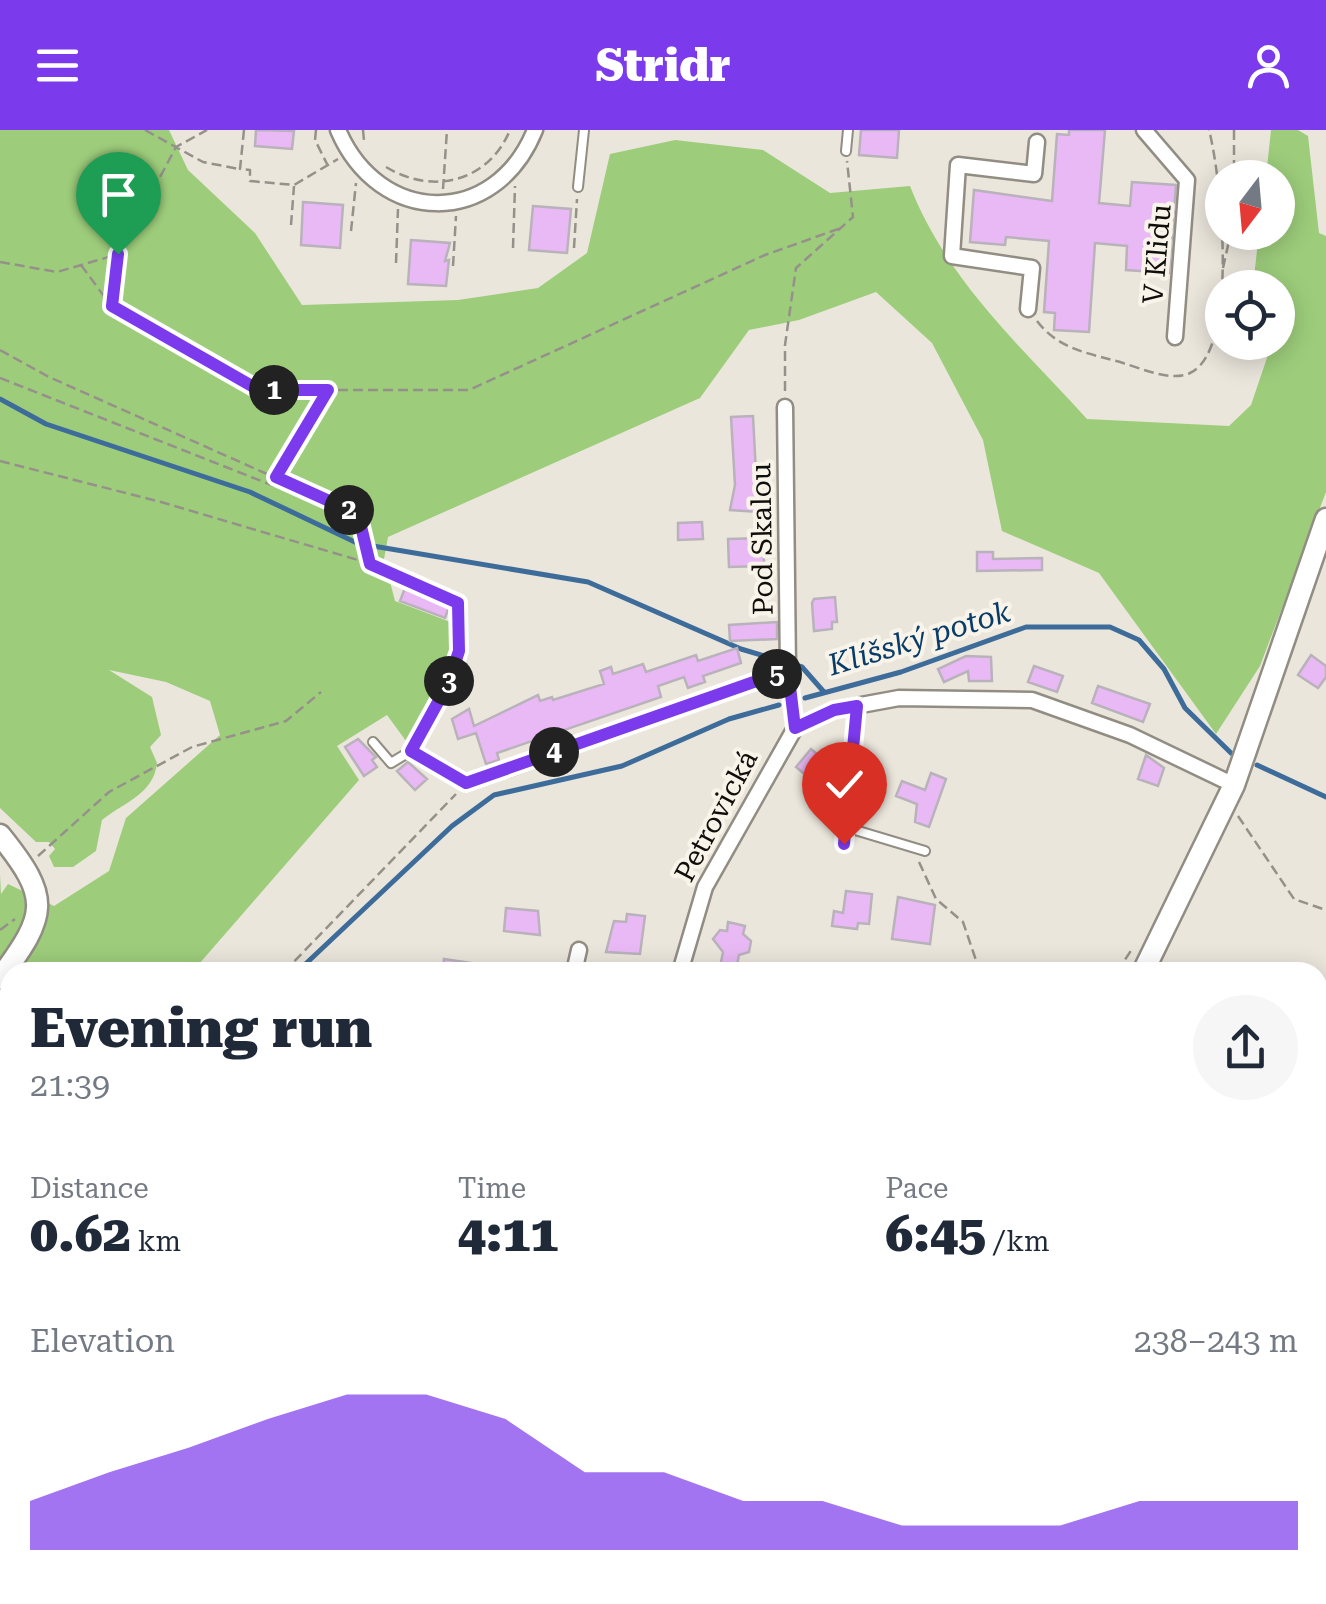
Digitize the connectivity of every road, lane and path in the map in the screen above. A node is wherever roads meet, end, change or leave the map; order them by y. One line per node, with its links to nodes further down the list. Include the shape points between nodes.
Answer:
1 (145, 130): 14 (path)
2 (206, 130): 14 (path)
3 (244, 130): 22 (path)
4 (316, 130): 20 (path)
5 (338, 130): 16 (street)
6 (446, 130): 23 (path)
7 (510, 130): 23 (path, via 499,156 475,173)
8 (535, 130): 19 (street)
9 (584, 130): 25 (lane)
10 (848, 130): 15 (lane)
11 (1144, 130): 40 (street, V Klidu, via 1187,180)
12 (1234, 130): 17 (path)
13 (1038, 136): 39 (street, via 1034,174 958,166 952,256 1032,268)
14 (176, 147): 22 (path, via 203,162); 33 (path)
15 (846, 151): 29 (path, via 853,218)
16 (348, 154): 20 (path); 21 (street)
17 (1234, 160)
18 (377, 161): 23 (path, via 402,176)
19 (516, 164): 27 (street, via 491,191); 31 (path)
20 (328, 166): 24 (path)
21 (358, 167): 26 (street); 30 (path)
22 (240, 169): 24 (path, via 250,170 250,181)
23 (444, 182): 27 (path)
24 (294, 185): 28 (path)
25 (578, 186): 32 (path)
26 (398, 197): 27 (street); 35 (path)
27 (450, 200): 37 (path)
28 (290, 225)
29 (841, 228): 43 (path, via 765,255 469,390); 44 (path, via 796,268)
30 (351, 231)
31 (514, 248)
32 (574, 248)
33 (118, 254): 36 (path); 38 (path)
34 (0, 262): 36 (path, via 56,272)
35 (396, 263)
36 (82, 265): 38 (path)
37 (453, 266)
38 (112, 306): 43 (path, via 259,390)
39 (1028, 308)
40 (1175, 337)
41 (0, 350): 46 (path)
42 (0, 378): 47 (path, via 279,488)
43 (328, 390): 46 (path)
44 (785, 407): 51 (street, Pod Skalou)
45 (0, 461): 49 (path)
46 (276, 477): 47 (path)
47 (318, 496): 49 (path, via 358,514)
48 (1326, 520): 58 (main road)
49 (370, 564): 50 (path)
50 (410, 581): 56 (lane, via 458,603 459,651)
51 (788, 669): 54 (street, Pod Skalou); 57 (street)
52 (321, 692): 64 (path, via 286,721 192,747 109,792)
53 (857, 706): 54 (street); 58 (street, via 899,698 1032,700 1130,735); 59 (lane)
54 (795, 728): 70 (street, Petrovická, via 705,887)
55 (373, 742): 56 (lane, via 391,763)
56 (411, 751): 57 (street)
57 (466, 783): 68 (path)
58 (1231, 793): 65 (path, via 1294,899); 72 (main road)
59 (846, 827): 61 (lane); 62 (lane)
60 (0, 835): 64 (main road)
61 (844, 844)
62 (912, 846): 63 (lane); 71 (path, via 936,899 963,922)
63 (925, 850)
64 (26, 866): 67 (main road, via 36,884 39,918)
65 (1326, 910)
66 (580, 950): 69 (street)
67 (12, 962)
68 (294, 962)
69 (577, 962)
70 (683, 962)
71 (977, 962)
72 (1148, 962)

